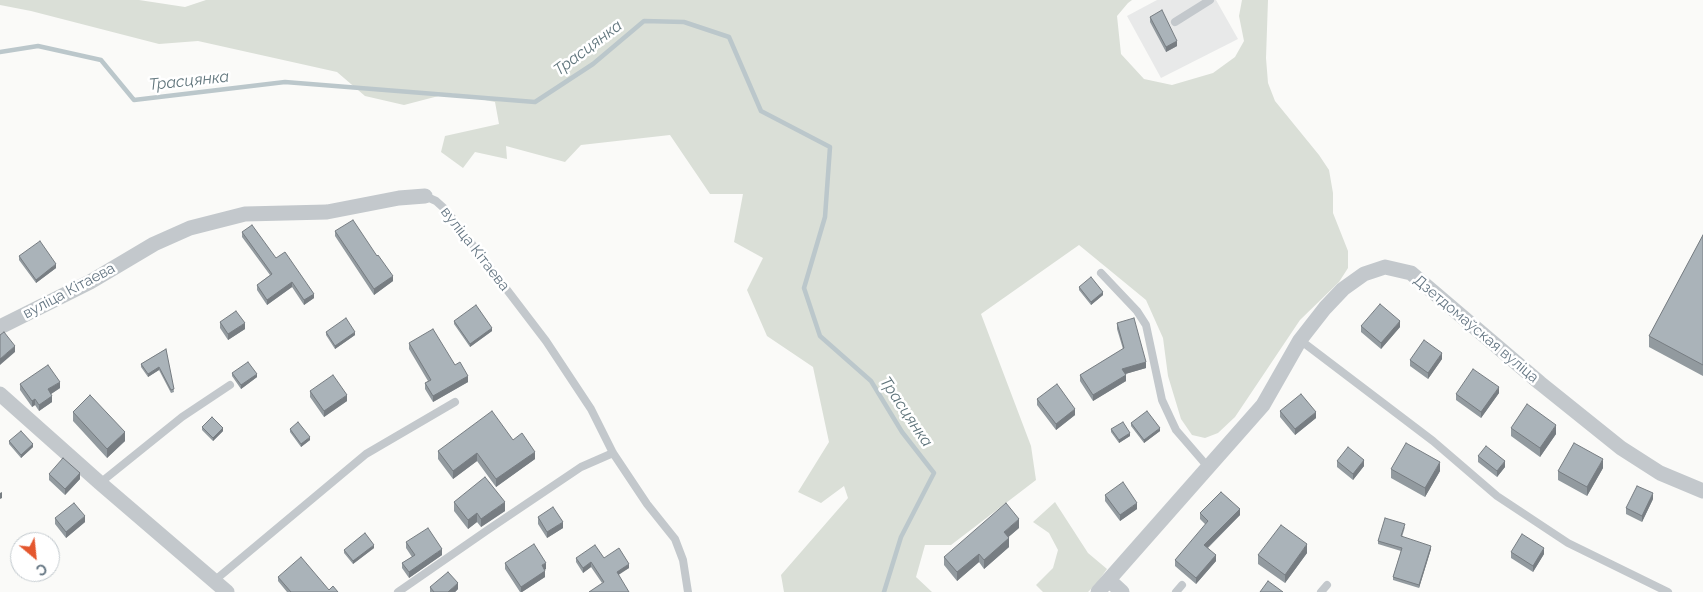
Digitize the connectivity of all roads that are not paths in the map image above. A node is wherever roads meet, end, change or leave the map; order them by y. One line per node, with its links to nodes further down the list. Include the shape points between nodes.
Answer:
1 (1210, 0): 2 (lane)
2 (1176, 22)
3 (424, 196): 5 (street, вуліца Кітаева, via 327,212 245,214 190,228); 10 (lane, вуліца Кітаева, via 446,210 546,341 590,409)
4 (1100, 273): 11 (lane, via 1137,311 1146,326 1162,400 1176,430)
5 (0, 327)
6 (1300, 340): 11 (street, Дзетдомаўская вуліца, via 1263,405); 13 (street, Дзетдомаўская вуліца, via 1325,308 1364,274 1385,267 1411,273 1621,448 1660,473); 25 (lane, via 1433,441 1497,496 1568,543)
7 (230, 385): 12 (lane, via 182,416)
8 (0, 394): 12 (street)
9 (455, 402): 15 (lane, via 366,454)
10 (613, 453): 19 (lane, via 581,467); 20 (lane, вуліца Кітаева, via 675,539 683,560)
11 (1208, 467): 14 (street, Дзетдомаўская вуліца)
12 (100, 483): 15 (street)
13 (1703, 491)
14 (1109, 580): 21 (street, Дзетдомаўская вуліца); 22 (street)
15 (214, 581): 18 (street)
16 (1182, 585): 23 (lane)
17 (1327, 585): 24 (lane)
18 (227, 592)
19 (398, 592)
20 (688, 592)
21 (1098, 592)
22 (1122, 592)
23 (1176, 592)
24 (1321, 592)
25 (1668, 592)

